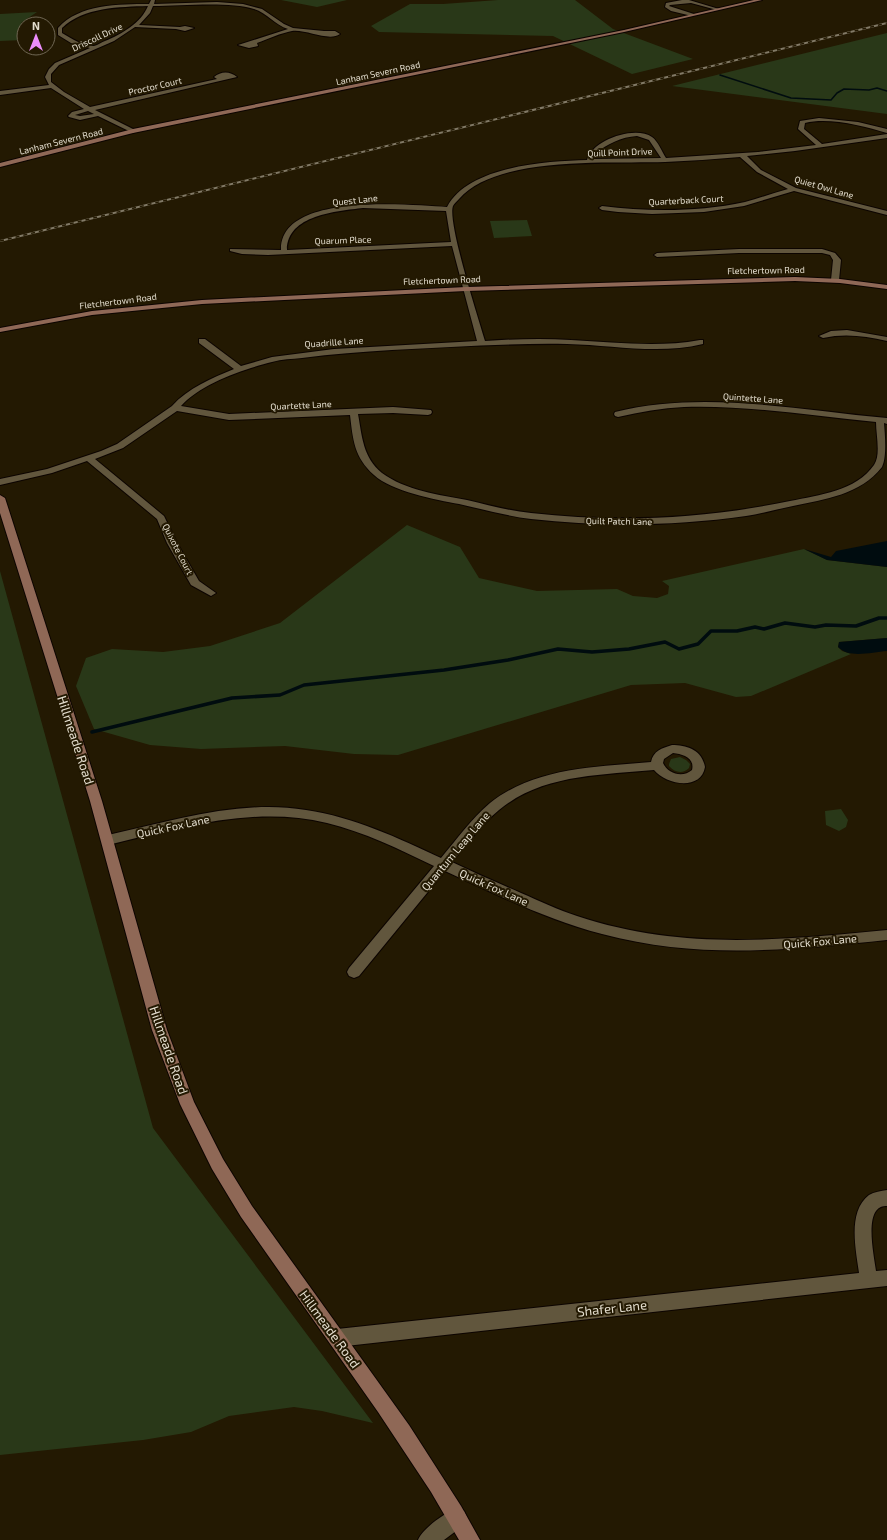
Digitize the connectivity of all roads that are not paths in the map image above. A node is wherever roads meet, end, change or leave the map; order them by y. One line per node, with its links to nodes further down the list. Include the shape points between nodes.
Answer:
1 (683, 0): 3 (street)
2 (760, 0): 7 (street, Lanham Severn Road)
3 (690, 2): 7 (street); 8 (street, via 672,3 668,4 668,7)
4 (152, 3): 6 (street); 9 (street, Driscoll Drive, via 142,20); 11 (street, via 250,6 264,11 280,24)
5 (88, 6): 6 (street)
6 (99, 9): 14 (street, via 73,18 64,23 59,31 68,40)
7 (717, 9): 8 (street, Lanham Severn Road)
8 (692, 15): 20 (street, Lanham Severn Road)
9 (135, 26): 10 (street); 14 (street, Driscoll Drive)
10 (178, 28)
11 (293, 29): 12 (street); 13 (street)
12 (324, 33)
13 (253, 43)
14 (94, 47): 16 (street, Driscoll Drive, via 54,67 48,77 48,82)
15 (222, 79): 18 (street, Proctor Court)
16 (52, 86): 17 (street); 18 (street)
17 (0, 93)
18 (90, 109): 19 (street); 19 (street, Proctor Court, via 71,116 80,118)
19 (100, 114): 20 (street)
20 (134, 131): 27 (street, Lanham Severn Road)
21 (887, 131): 23 (street, via 869,125 824,120 802,122 802,129)
22 (887, 136): 23 (street, Quill Point Drive)
23 (820, 145): 24 (street, Quill Point Drive)
24 (742, 155): 25 (street, Quill Point Drive); 28 (street, Quiet Owl Lane, via 759,171)
25 (665, 160): 26 (street, Quill Point Drive); 26 (street, via 651,139 635,135 599,147 592,153)
26 (590, 162): 30 (street, Quill Point Drive, via 545,165 494,175 464,191 453,201)
27 (0, 165)
28 (794, 189): 29 (street, Quarterback Court, via 745,204 709,209 654,211); 31 (street, Quiet Owl Lane)
29 (602, 208)
30 (449, 210): 32 (street); 34 (street, Quest Lane, via 378,206 334,210 310,217 295,226 286,234)
31 (887, 213)
32 (455, 244): 34 (street, Quarum Place); 38 (street)
33 (232, 250): 34 (street, Quarum Place, via 251,253)
34 (284, 251)
35 (657, 256): 36 (street, via 775,250 829,252 838,262)
36 (835, 280): 37 (street, Fletchertown Road); 38 (street, Fletchertown Road, via 776,279)
37 (887, 286)
38 (466, 289): 39 (street, Fletchertown Road, via 169,305 85,314); 44 (street)
39 (0, 330)
40 (822, 336): 41 (street, via 850,332)
41 (887, 339)
42 (202, 341): 45 (street)
43 (700, 342): 44 (street, Quadrille Lane, via 649,347 569,342)
44 (482, 344): 45 (street, Quadrille Lane, via 314,353 272,359)
45 (240, 369): 46 (street, Quadrille Lane, via 195,390)
46 (175, 408): 48 (street, Quartette Lane, via 229,417); 51 (street, Quadrille Lane, via 120,446)
47 (428, 412): 48 (street, Quartette Lane, via 393,410)
48 (354, 413): 50 (street, Quilt Patch Lane, via 362,455 378,474 397,485 442,498 530,516 630,522 747,513 822,498 851,488 867,478 879,465)
49 (618, 414): 50 (street, Quintette Lane, via 652,408 729,405)
50 (884, 421)
51 (90, 459): 52 (street, Quadrille Lane); 54 (street, Quixote Court, via 161,518 195,583)
52 (0, 482)
53 (0, 498): 56 (street, Hillmeade Road)
54 (211, 593)
55 (657, 766): 57 (street, Quantum Leap Lane, via 569,775 527,786 488,812)
56 (108, 840): 57 (street, Quick Fox Lane, via 230,815 284,812 342,822 388,838); 63 (street, Hillmeade Road, via 154,1008 191,1113 233,1192)
57 (444, 864): 58 (street, Quick Fox Lane, via 575,922 653,940 714,946 759,946); 59 (street, Quantum Leap Lane)
58 (887, 934)
59 (354, 972)
60 (887, 1198): 62 (street, via 874,1201 865,1212)
61 (887, 1278): 62 (street, Shafer Lane)
62 (868, 1280): 63 (street, Shafer Lane)
63 (337, 1338): 64 (street, Hillmeade Road, via 386,1407)
64 (458, 1518): 65 (street); 66 (street, Hillmeade Road)
65 (428, 1540)
66 (470, 1540)

